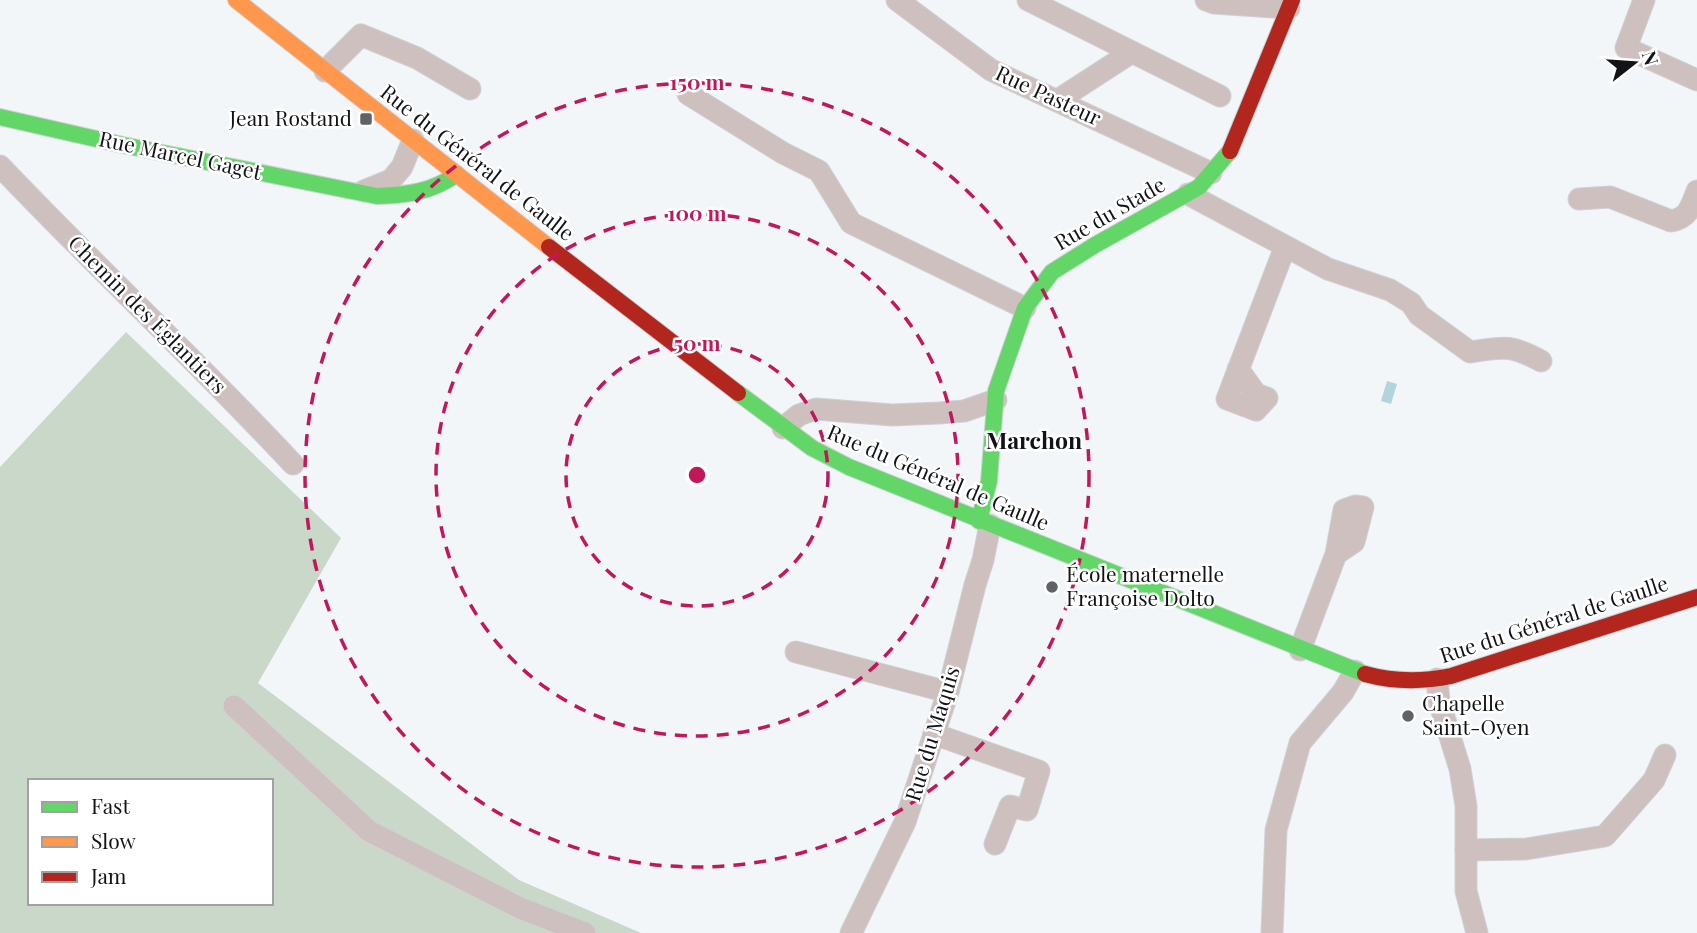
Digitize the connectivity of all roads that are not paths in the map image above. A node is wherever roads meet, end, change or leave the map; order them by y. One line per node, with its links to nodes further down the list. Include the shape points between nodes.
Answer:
1 (236, 0): 9 (main road, Rue du Général de Gaulle)
2 (897, 0): 14 (street, Rue Pasteur, via 991,70)
3 (1028, 0): 7 (street)
4 (1206, 0): 6 (street)
5 (1644, 0): 10 (street, via 1626,48)
6 (1291, 4): 18 (main road, Rue du Stade, via 1231,150)
7 (1057, 6): 8 (street)
8 (1132, 52): 13 (street); 14 (street)
9 (326, 71): 11 (street, via 361,36 417,58); 16 (main road, Rue du Général de Gaulle)
10 (1697, 80)
11 (470, 89)
12 (688, 94): 25 (street, via 819,172 851,223)
13 (1220, 96)
14 (1058, 100): 18 (street, Rue Pasteur)
15 (0, 117): 21 (main road, Rue Marcel Gaget)
16 (414, 140): 19 (main road, Rue du Général de Gaulle); 21 (street, via 391,180)
17 (0, 166): 30 (street, Chemin des Églantiers)
18 (1211, 173): 22 (main road, Rue du Stade)
19 (457, 174): 21 (main road, Rue Marcel Gaget, via 443,186 407,195); 29 (main road, Rue du Général de Gaulle)
20 (1697, 191): 23 (street, via 1689,213 1671,220 1610,197)
21 (360, 192)
22 (1188, 194): 24 (street); 25 (main road, Rue du Stade, via 1052,272)
23 (1579, 198)
24 (1286, 247): 26 (street, via 1328,270 1390,290 1470,352 1505,346); 27 (street)
25 (1025, 308): 28 (main road, Rue du Stade, via 998,382)
26 (1541, 361)
27 (1238, 369)
28 (996, 400): 29 (street, via 964,411 892,415 816,408); 31 (main road, Rue du Stade)
29 (783, 428): 31 (main road, Rue du Général de Gaulle, via 827,456)
30 (293, 464)
31 (984, 523): 34 (main road, Rue du Général de Gaulle); 38 (street, Rue du Maquis, via 988,542)
32 (1336, 554): 34 (street)
33 (1697, 597): 37 (main road, Rue du Général de Gaulle)
34 (1300, 650): 36 (main road, Rue du Général de Gaulle)
35 (796, 652): 38 (street)
36 (1355, 671): 37 (main road, Rue du Général de Gaulle, via 1394,681); 47 (street, via 1300,743 1276,830)
37 (1437, 679): 43 (street, via 1439,701 1460,769)
38 (948, 692): 40 (street, Rue du Maquis)
39 (234, 706): 45 (street, via 369,831 520,908)
40 (934, 734): 42 (street, via 1039,771 1027,810 1010,806); 46 (street, Rue du Maquis, via 905,822)
41 (1665, 755): 43 (street, via 1654,779 1605,836 1526,849)
42 (995, 844)
43 (1466, 850): 44 (street)
44 (1466, 891): 48 (street); 49 (street)
45 (585, 933)
46 (852, 933)
47 (1272, 933)
48 (1462, 933)
49 (1477, 933)

